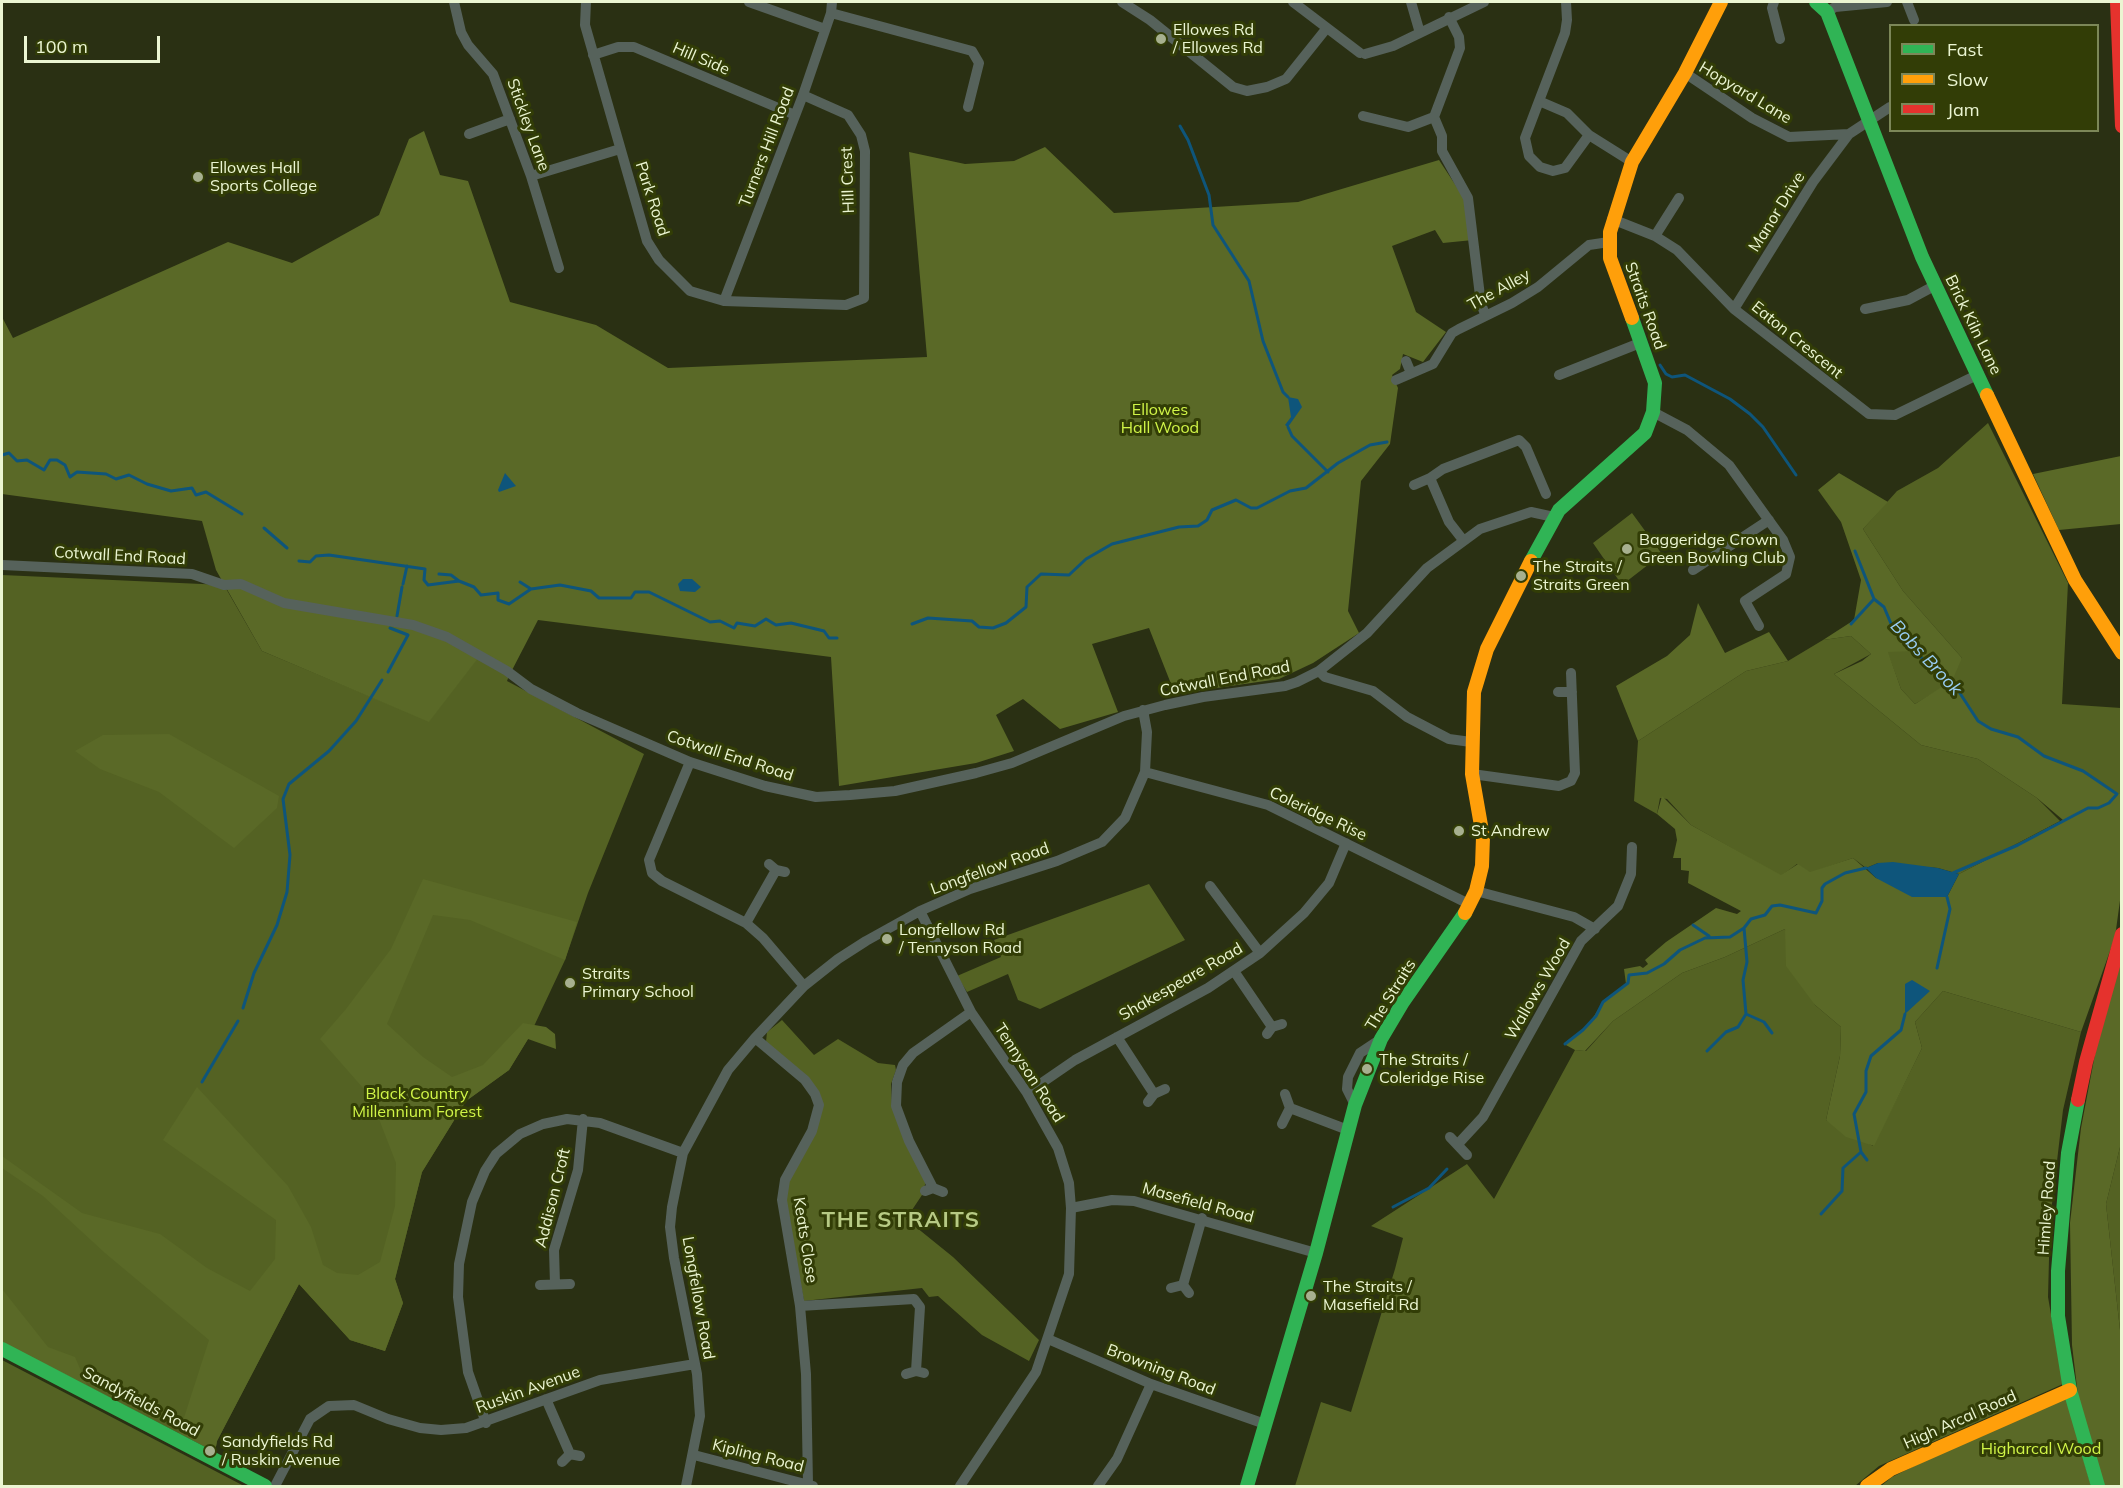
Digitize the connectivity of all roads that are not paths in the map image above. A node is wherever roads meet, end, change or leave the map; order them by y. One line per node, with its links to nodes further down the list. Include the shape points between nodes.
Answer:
1 (454, 2): 33 (street, Stickley Lane, via 461,32 492,74)
2 (586, 2): 24 (street, Park Road, via 585,25)
3 (749, 2): 19 (street)
4 (1122, 2): 20 (street, via 1233,87 1246,91 1286,79)
5 (1293, 2): 20 (street)
6 (1411, 2): 21 (street)
7 (1484, 2): 17 (street)
8 (1566, 2): 27 (street, via 1565,33)
9 (1721, 2): 25 (street, Straits Road)
10 (1774, 2): 22 (street)
11 (1816, 2): 16 (street, Brick Kiln Lane)
12 (1887, 2): 16 (street, via 1836,7)
13 (1907, 2): 18 (street)
14 (2117, 2): 23 (street)
15 (832, 7): 19 (street, Turners Hill Road); 28 (street, via 972,51 979,63)
16 (1827, 12): 34 (street, Brick Kiln Lane)
17 (1449, 17): 21 (street); 32 (street, via 1460,48)
18 (1914, 20)
19 (825, 29): 26 (street, Turners Hill Road)
20 (1326, 29): 21 (street, via 1362,54)
21 (1420, 33)
22 (1780, 39)
23 (2121, 41): 35 (street)
24 (593, 55): 30 (street, Hill Side, via 618,47 634,47); 39 (street, Park Road)
25 (1684, 73): 37 (street, Hopyard Lane, via 1752,118 1789,137); 40 (street, Straits Road)
26 (803, 95): 30 (street, Turners Hill Road); 48 (street, Hill Crest, via 848,115 861,135 865,151)
27 (1539, 100): 38 (street, via 1572,117); 38 (street, via 1525,138 1529,156 1540,167 1553,171 1565,168)
28 (968, 107)
29 (1889, 108): 34 (street)
30 (795, 115): 49 (street, Turners Hill Road)
31 (1363, 116): 32 (street, via 1408,127)
32 (1434, 117): 52 (street, via 1443,136 1442,151 1468,198)
33 (510, 119): 36 (street); 41 (street, Stickley Lane)
34 (1869, 120): 37 (street); 47 (street, Brick Kiln Lane)
35 (2121, 126)
36 (469, 134)
37 (1849, 134): 50 (street, Manor Drive, via 1813,182)
38 (1589, 135): 40 (street)
39 (620, 149): 41 (street); 49 (street, Park Road, via 647,241 659,260 690,291)
40 (1632, 162): 43 (street, Straits Road)
41 (531, 176): 46 (street, Stickley Lane)
42 (1679, 198): 44 (street)
43 (1612, 219): 44 (street, Eaton Crescent); 45 (street, Straits Road)
44 (1656, 236): 50 (street, Eaton Crescent, via 1677,250)
45 (1609, 242): 52 (street, The Alley, via 1589,245 1538,287); 53 (street, Straits Road, via 1615,273)
46 (559, 268)
47 (1936, 285): 51 (street, via 1908,300); 56 (street, Brick Kiln Lane)
48 (864, 298): 49 (street, Park Road, via 846,305)
49 (724, 301)
50 (1734, 309): 56 (street, Eaton Crescent, via 1869,414 1895,415)
51 (1864, 309)
52 (1485, 314): 55 (street, The Alley, via 1452,333 1433,364)
53 (1640, 343): 57 (street); 59 (street, Straits Road, via 1655,383)
54 (1406, 361): 55 (street)
55 (1412, 373): 58 (street, The Alley)
56 (1979, 374): 70 (street, Brick Kiln Lane, via 2075,580)
57 (1559, 375)
58 (1396, 380)
59 (1653, 412): 63 (street, Straits Road, via 1644,433); 64 (street, via 1687,430 1729,465)
60 (1430, 478): 61 (street); 62 (street, via 1443,469 1519,440 1526,447); 66 (street, via 1449,522)
61 (1414, 485)
62 (1546, 494)
63 (1554, 517): 65 (street, Straits Road); 66 (street, Cotwall End Road, via 1531,512 1517,515)
64 (1769, 520): 68 (street); 69 (street, via 1790,557 1786,574 1745,602)
65 (1545, 532): 76 (street, The Straits, via 1487,649 1474,692)
66 (1463, 540): 71 (street, Cotwall End Road, via 1427,568 1367,633)
67 (2, 565): 77 (street, Cotwall End Road, via 192,574 224,585 241,584 284,603 413,625 447,637 577,713)
68 (1693, 570)
69 (1759, 626)
70 (2121, 653)
71 (1319, 671): 75 (street, Cotwall End Road, via 1285,686); 76 (street, via 1325,677 1373,691 1407,717 1449,739)
72 (1571, 673): 74 (street)
73 (1558, 692): 74 (street)
74 (1572, 692): 79 (street, via 1575,772 1571,780 1559,786)
75 (1143, 710): 77 (street, Cotwall End Road, via 1012,763 873,793 816,796 765,786); 78 (street, Longfellow Road, via 1147,732)
76 (1471, 742): 79 (street, The Straits)
77 (690, 762): 86 (street, via 650,860 652,873)
78 (1145, 772): 80 (street, Coleridge Rise, via 1268,805); 85 (street, Longfellow Road, via 1125,818 1102,842)
79 (1472, 774): 84 (street, The Straits, via 1483,837 1482,866)
80 (1346, 843): 84 (street, Coleridge Rise); 89 (street, Shakespeare Road, via 1329,883 1304,913)
81 (1632, 847): 87 (street, Wallows Wood, via 1631,874 1618,906)
82 (776, 868): 86 (street)
83 (1210, 886): 89 (street)
84 (1474, 898): 87 (street, Coleridge Rise, via 1574,917); 102 (street, The Straits, via 1381,1040)
85 (920, 911): 91 (street, Longfellow Road, via 838,959); 92 (street, Tennyson Road)
86 (746, 923): 91 (street)
87 (1595, 929): 104 (street, Wallows Wood, via 1581,941 1483,1117 1454,1141)
88 (2121, 934): 119 (street, Himley Road, via 2086,1062 2068,1153 2058,1316)
89 (1260, 953): 90 (street, Shakespeare Road)
90 (1234, 971): 93 (street); 94 (street, Shakespeare Road)
91 (804, 986): 95 (street, Longfellow Road)
92 (971, 1012): 96 (street, Tennyson Road); 105 (street, via 913,1053 897,1082 896,1106)
93 (1274, 1028)
94 (1117, 1037): 96 (street, Shakespeare Road); 98 (street)
95 (754, 1038): 103 (street, Longfellow Road, via 728,1070); 113 (street, Keats Close, via 805,1080 818,1101 818,1117 785,1180 782,1200)
96 (1027, 1093): 106 (street, Tennyson Road, via 1058,1148 1069,1183)
97 (1285, 1094): 99 (street)
98 (1156, 1095)
99 (1290, 1108): 101 (street); 102 (street)
100 (583, 1119): 103 (street); 109 (street, Addison Croft, via 578,1170 554,1250); 121 (street, via 553,1121 520,1134 496,1154 472,1202 459,1264 458,1297 468,1372)
101 (1282, 1124)
102 (1348, 1130): 108 (street, The Straits)
103 (684, 1153): 116 (street, Longfellow Road, via 670,1227)
104 (1467, 1155)
105 (934, 1190)
106 (1071, 1208): 107 (street, Masefield Road, via 1125,1200); 114 (street, Tennyson Road, via 1069,1274)
107 (1202, 1218): 108 (street, Masefield Road); 112 (street, via 1186,1289)
108 (1316, 1253): 122 (street, The Straits)
109 (555, 1284): 110 (street); 111 (street)
110 (570, 1284)
111 (540, 1285)
112 (1171, 1288)
113 (800, 1306): 117 (street, via 914,1299 920,1307); 125 (street, Keats Close)
114 (1048, 1339): 118 (street, Browning Road); 129 (street, Tennyson Road, via 1036,1372)
115 (2, 1349): 126 (street, Sandyfields Road)
116 (695, 1364): 120 (street, Ruskin Avenue, via 600,1380); 123 (street, Longfellow Road, via 700,1416)
117 (915, 1373)
118 (1151, 1384): 122 (street, Browning Road); 130 (street, via 1117,1460)
119 (2070, 1390): 132 (street, High Arcal Road, via 1891,1469); 133 (street, Himley Road)
120 (546, 1399): 121 (street, Ruskin Avenue); 124 (street)
121 (486, 1423): 127 (street, Ruskin Avenue, via 441,1430 420,1428 354,1405 329,1406 310,1419)
122 (1265, 1424): 131 (street, The Straits)
123 (694, 1455): 125 (street, Kipling Road); 128 (street, Longfellow Road)
124 (570, 1457)
125 (811, 1485)
126 (265, 1486)
127 (274, 1486)
128 (686, 1486)
129 (960, 1486)
130 (1098, 1486)
131 (1247, 1486)
132 (1867, 1486)
133 (2098, 1486)

